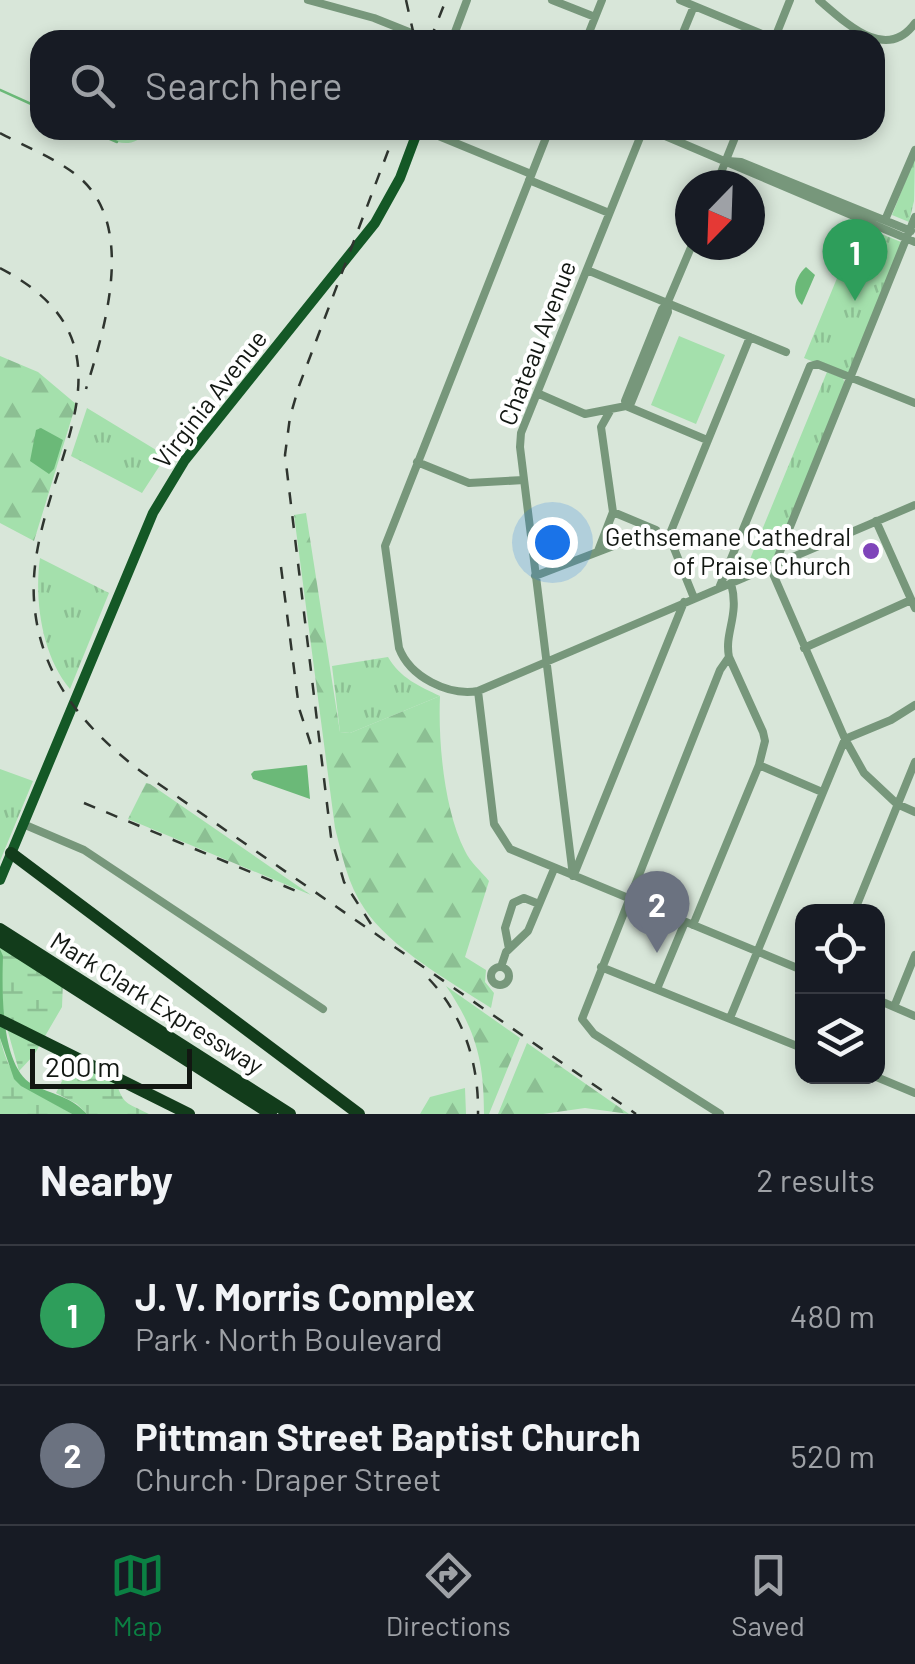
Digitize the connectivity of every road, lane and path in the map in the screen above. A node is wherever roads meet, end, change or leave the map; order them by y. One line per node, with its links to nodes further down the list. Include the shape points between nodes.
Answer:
1 (308, 0): 11 (street)
2 (468, 0): 12 (street)
3 (552, 0): 9 (street)
4 (602, 0): 9 (street)
5 (680, 0): 8 (street)
6 (790, 0): 16 (street)
7 (818, 0): 17 (street)
8 (694, 6): 14 (street); 15 (street)
9 (595, 18): 13 (street)
10 (915, 23): 18 (street, via 906,35)
11 (404, 30)
12 (456, 30)
13 (590, 30)
14 (684, 30)
15 (752, 30)
16 (778, 30)
17 (860, 30)
18 (885, 40)
19 (417, 140): 72 (main road, Virginia Avenue, via 375,223 174,474 138,544)
20 (444, 140): 28 (street)
21 (545, 140): 28 (street)
22 (639, 140): 29 (street, Chateau Avenue)
23 (676, 140): 26 (street)
24 (734, 140): 26 (street)
25 (915, 150): 31 (street)
26 (726, 160): 27 (street); 31 (street); 32 (street)
27 (722, 170)
28 (530, 177): 29 (street); 46 (street)
29 (609, 213): 34 (street, Chateau Avenue)
30 (915, 217): 32 (street)
31 (885, 220): 32 (street)
32 (912, 236): 38 (street)
33 (686, 260): 35 (street)
34 (586, 270): 35 (street); 39 (street, Chateau Avenue)
35 (668, 304): 36 (street); 41 (street)
36 (750, 337): 37 (street); 45 (street)
37 (786, 352)
38 (851, 378): 40 (street); 54 (street); 57 (street, via 817,364 808,370)
39 (537, 393): 43 (street); 47 (street, Chateau Avenue, via 521,434)
40 (915, 404)
41 (626, 406): 42 (street); 45 (street)
42 (611, 410): 43 (street); 44 (street)
43 (585, 414): 44 (street)
44 (601, 427): 49 (street)
45 (707, 440): 52 (street)
46 (417, 462): 47 (street, via 469,483); 64 (street, via 384,546 399,648 405,663 430,680 453,692)
47 (524, 480): 55 (street, Chateau Avenue)
48 (915, 505): 50 (street)
49 (613, 512): 51 (street); 53 (street)
50 (876, 522): 54 (street); 60 (street)
51 (655, 530): 52 (street); 53 (street)
52 (669, 536): 58 (street)
53 (598, 551): 55 (street)
54 (772, 565): 56 (street); 61 (street)
55 (535, 576): 63 (street, Chateau Avenue)
56 (731, 584): 57 (street); 62 (street, via 736,610)
57 (719, 588): 58 (street)
58 (694, 598): 59 (street)
59 (684, 602): 63 (street); 75 (street)
60 (913, 604): 61 (street)
61 (804, 648): 66 (street)
62 (730, 657): 68 (street, via 763,732); 77 (street)
63 (545, 660): 64 (street); 75 (street, Chateau Avenue)
64 (478, 691): 74 (street, via 498,835 510,849)
65 (915, 705): 66 (street)
66 (845, 739): 69 (street); 70 (street, via 864,774)
67 (915, 762): 70 (street)
68 (758, 765): 69 (street); 80 (street)
69 (822, 792): 84 (street)
70 (897, 804): 71 (street); 79 (street)
71 (915, 812)
72 (23, 824): 73 (main road, Virginia Avenue); 92 (street, via 84,850)
73 (11, 852): 76 (main road, Virginia Avenue); 102 (highway)
74 (554, 868): 75 (street); 78 (street)
75 (573, 876): 77 (street)
76 (0, 880)
77 (628, 899): 80 (street); 87 (street)
78 (539, 904): 83 (street, via 526,934); 83 (street, via 524,898 513,904 505,928)
79 (857, 904)
80 (689, 924): 84 (street); 89 (street)
81 (0, 929): 101 (highway, Mark Clark Expressway)
82 (0, 941): 100 (highway, Mark Clark Expressway)
83 (509, 949): 86 (street)
84 (758, 952): 88 (street); 94 (street)
85 (915, 955): 91 (street)
86 (501, 967)
87 (601, 967): 89 (street); 103 (street, via 582,1019 594,1034)
88 (795, 967)
89 (657, 989): 94 (street)
90 (885, 1003): 91 (street)
91 (894, 1007): 93 (street)
92 (323, 1010)
93 (915, 1016)
94 (730, 1018): 96 (street)
95 (0, 1020): 99 (highway)
96 (795, 1045)
97 (885, 1081): 98 (street)
98 (915, 1093)
99 (189, 1114)
100 (271, 1114)
101 (290, 1114)
102 (359, 1114)
103 (720, 1114)

